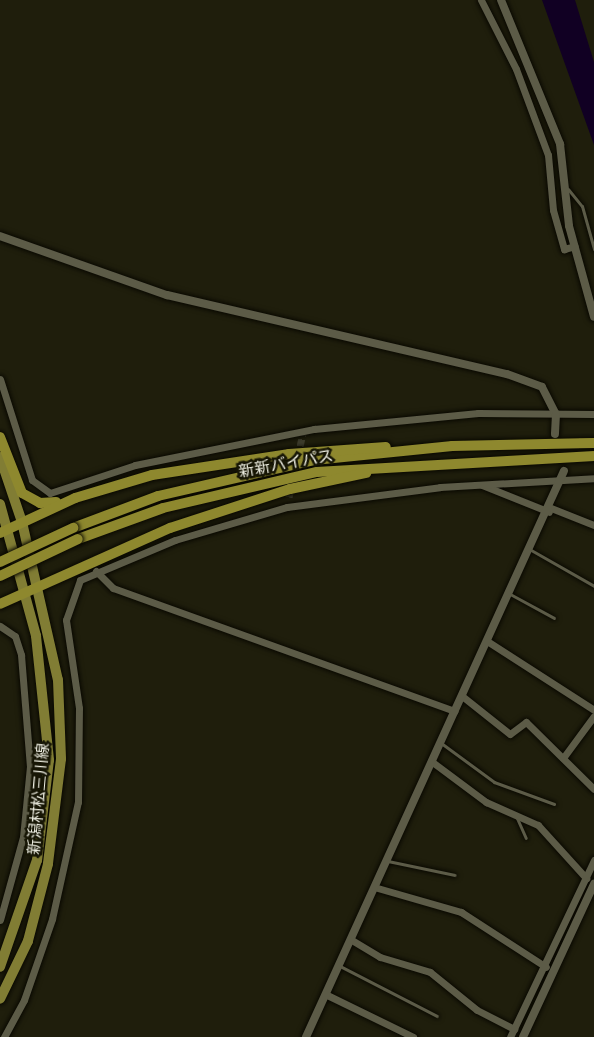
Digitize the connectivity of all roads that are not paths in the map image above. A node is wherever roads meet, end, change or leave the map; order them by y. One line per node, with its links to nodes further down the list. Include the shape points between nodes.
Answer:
1 (482, 0): 5 (street, via 516,69 548,155 553,210 564,249)
2 (501, 0): 3 (street, via 560,144)
3 (568, 189): 5 (street); 6 (lane, via 582,206)
4 (0, 236): 9 (street, via 167,295 507,374 542,387)
5 (575, 246): 7 (street)
6 (594, 249)
7 (594, 317)
8 (0, 379): 25 (street, via 32,480 40,490)
9 (556, 414): 10 (street); 11 (street, via 478,413); 13 (street)
10 (594, 414)
11 (314, 429): 12 (street); 25 (street, via 135,465)
12 (303, 433)
13 (555, 434)
14 (0, 437): 25 (highway, via 22,493 48,505)
15 (594, 443): 16 (highway, 新新バイパス)
16 (452, 446): 24 (highway, via 288,453 152,476); 34 (highway, 新新バイパス, bridge, via 314,460 236,475 73,528)
17 (594, 456): 19 (highway, 新新バイパス)
18 (0, 457): 30 (main road, 新潟村松三川線)
19 (411, 464): 35 (highway, via 245,503); 37 (highway, 新新バイパス, bridge, via 317,472 240,487 78,539)
20 (564, 471): 22 (street)
21 (594, 478): 22 (street)
22 (563, 483): 23 (street); 29 (street)
23 (479, 484): 28 (street); 29 (street)
24 (96, 491): 25 (highway); 30 (highway)
25 (71, 492)
26 (289, 497): 28 (street)
27 (0, 504): 32 (main road, 新潟村松三川線)
28 (288, 507): 36 (street, via 175,540)
29 (550, 510): 31 (street); 33 (street)
30 (22, 522): 32 (highway); 38 (main road, 新潟村松三川線)
31 (594, 525)
32 (4, 531): 40 (main road, 新潟村松三川線)
33 (531, 550): 39 (lane); 41 (street)
34 (0, 562)
35 (82, 566): 36 (street); 38 (highway)
36 (98, 572): 48 (street, via 113,588); 72 (street, via 74,587 67,611 81,762 70,847 52,920 24,1000)
37 (0, 576)
38 (37, 586): 40 (highway); 69 (main road, 新潟村松三川線, via 58,680 58,791 48,864 28,941)
39 (594, 586)
40 (24, 592): 42 (highway); 66 (main road, 新潟村松三川線, via 44,682 46,811 24,906)
41 (510, 594): 43 (lane); 45 (street)
42 (0, 604)
43 (554, 618)
44 (0, 626): 63 (street, via 15,636 21,655 30,766 23,837)
45 (487, 641): 46 (street); 47 (street)
46 (462, 696): 48 (street); 51 (street, via 510,734 526,722)
47 (594, 710)
48 (454, 711): 50 (street)
49 (594, 716): 51 (street)
50 (440, 742): 52 (street); 54 (lane, via 494,782)
51 (563, 758): 53 (street)
52 (432, 761): 55 (street, via 486,802); 57 (street)
53 (594, 789)
54 (554, 804)
55 (516, 814): 56 (lane); 60 (street, via 563,848)
56 (526, 838)
57 (387, 860): 59 (lane); 62 (street)
58 (594, 860): 60 (street)
59 (455, 875)
60 (586, 878): 67 (street)
61 (594, 884): 76 (street)
62 (374, 887): 64 (street); 67 (street, via 461,912)
63 (0, 920)
64 (350, 939): 65 (street); 71 (street, via 380,957 430,972 477,1010)
65 (338, 965): 68 (street); 70 (lane)
66 (0, 967)
67 (546, 967): 71 (street)
68 (325, 993): 73 (street); 74 (street)
69 (0, 999)
70 (437, 1016)
71 (514, 1029): 75 (street)
72 (4, 1037)
73 (306, 1037)
74 (413, 1037)
75 (510, 1037)
76 (523, 1037)

